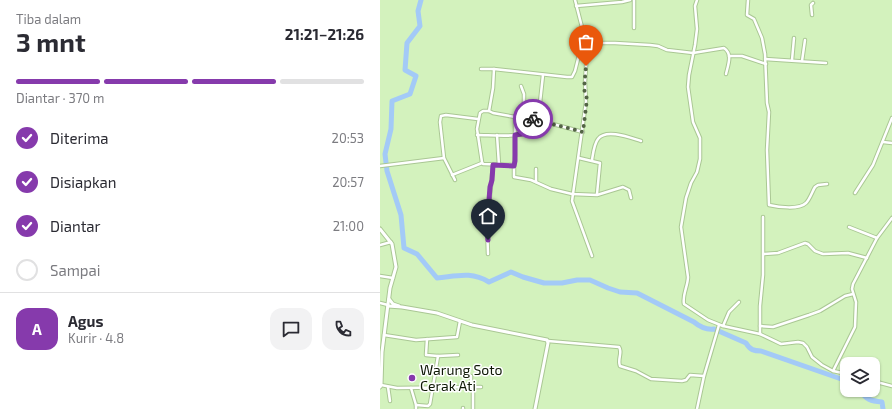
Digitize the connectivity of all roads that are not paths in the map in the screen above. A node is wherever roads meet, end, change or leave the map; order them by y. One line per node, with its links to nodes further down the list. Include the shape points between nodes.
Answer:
1 (575, 0): 8 (street)
2 (630, 0): 6 (street)
3 (634, 0): 10 (street)
4 (698, 0): 15 (street, via 695,6 697,29)
5 (748, 0): 17 (street, via 747,15 754,18 764,45)
6 (617, 1): 8 (street)
7 (813, 3): 9 (street)
8 (576, 6): 13 (street, via 584,31)
9 (812, 16)
10 (634, 28)
11 (794, 38): 18 (street)
12 (805, 40): 19 (street)
13 (583, 43): 14 (street); 25 (street, via 573,76 567,78)
14 (590, 44): 15 (street, via 658,46); 34 (street, via 584,89 587,99)
15 (693, 54): 16 (street, via 722,48 726,49); 80 (street, via 688,87 693,122 701,144 699,166 686,198 681,227 688,277 684,301 688,307)
16 (729, 56): 21 (street, via 742,56); 24 (street)
17 (766, 59): 18 (street); 21 (street)
18 (792, 60): 19 (street)
19 (802, 61): 20 (street)
20 (826, 63)
21 (766, 64): 53 (street, via 769,205 796,208 802,206 818,185)
22 (481, 69): 23 (street)
23 (494, 69): 25 (street); 28 (street)
24 (726, 74)
25 (543, 75): 27 (street)
26 (521, 86): 27 (street, via 524,104)
27 (540, 108): 33 (street)
28 (489, 111): 29 (street); 32 (street, via 481,112)
29 (515, 117): 30 (street); 37 (street)
30 (530, 118): 33 (street); 37 (street, via 527,133)
31 (892, 118): 39 (street)
32 (478, 119): 36 (street); 41 (street, via 441,116)
33 (538, 121): 34 (street)
34 (583, 132): 42 (street)
35 (498, 134): 36 (street); 37 (street); 46 (street)
36 (478, 135): 44 (street)
37 (515, 135): 48 (street)
38 (641, 141): 43 (street, via 619,135 604,135 598,140)
39 (883, 142): 40 (street); 54 (street, via 873,165)
40 (892, 143)
41 (444, 158): 47 (street); 50 (street)
42 (579, 158): 43 (street); 55 (street)
43 (592, 160): 56 (street, via 600,164)
44 (482, 163): 45 (street); 50 (street)
45 (493, 165): 46 (street); 67 (street, via 487,226)
46 (499, 165): 48 (street)
47 (382, 166)
48 (514, 166): 52 (street, via 514,176)
49 (536, 169): 52 (street)
50 (452, 175): 51 (street)
51 (455, 180)
52 (536, 182): 55 (street, via 547,188)
53 (827, 184)
54 (855, 193)
55 (572, 194): 56 (street); 69 (street, via 573,204)
56 (597, 195): 57 (street, via 623,187 629,190)
57 (631, 198)
58 (764, 217): 68 (street)
59 (892, 218): 64 (street)
60 (849, 227): 64 (street)
61 (380, 229): 63 (street)
62 (380, 233): 63 (street)
63 (387, 236): 65 (street)
64 (877, 238): 70 (street)
65 (392, 242): 66 (street); 72 (street, via 396,267)
66 (380, 246)
67 (488, 254)
68 (764, 254): 70 (street, via 778,253 805,243 824,254 848,252); 82 (street)
69 (592, 256)
70 (867, 258): 73 (street, via 853,284)
71 (380, 276): 72 (street)
72 (393, 278): 74 (street)
73 (853, 294): 82 (street, via 809,315 776,326); 90 (street, via 856,302 855,327)
74 (389, 299): 77 (street); 78 (street, via 393,304)
75 (739, 302): 81 (street, via 729,312)
76 (380, 303): 77 (street)
77 (388, 306): 78 (street); 84 (street)
78 (402, 307): 79 (street, via 437,313)
79 (460, 321): 85 (street, via 456,337); 86 (street)
80 (719, 325): 81 (street); 93 (street)
81 (723, 326): 83 (street)
82 (760, 326): 83 (street)
83 (760, 334): 90 (street, via 782,344 803,343 812,357)
84 (384, 335): 85 (street); 87 (street)
85 (427, 339): 89 (street, via 426,355)
86 (548, 342): 93 (street, via 619,347 620,366 636,371 651,380 684,381 690,375); 106 (street)
87 (381, 352): 95 (street)
88 (458, 355): 89 (street)
89 (438, 356): 101 (street)
90 (833, 371): 91 (street)
91 (840, 372)
92 (471, 376): 98 (street)
93 (704, 376): 107 (street)
94 (880, 383): 96 (street)
95 (381, 386): 97 (street)
96 (892, 386)
97 (388, 387): 100 (street); 102 (street)
98 (472, 387): 99 (street); 101 (street); 105 (street)
99 (481, 387)
100 (411, 388): 101 (street); 103 (street)
101 (432, 388): 103 (street, via 429,405)
102 (390, 401)
103 (416, 405): 104 (street)
104 (416, 409)
105 (473, 409)
106 (535, 409)
107 (697, 409)

